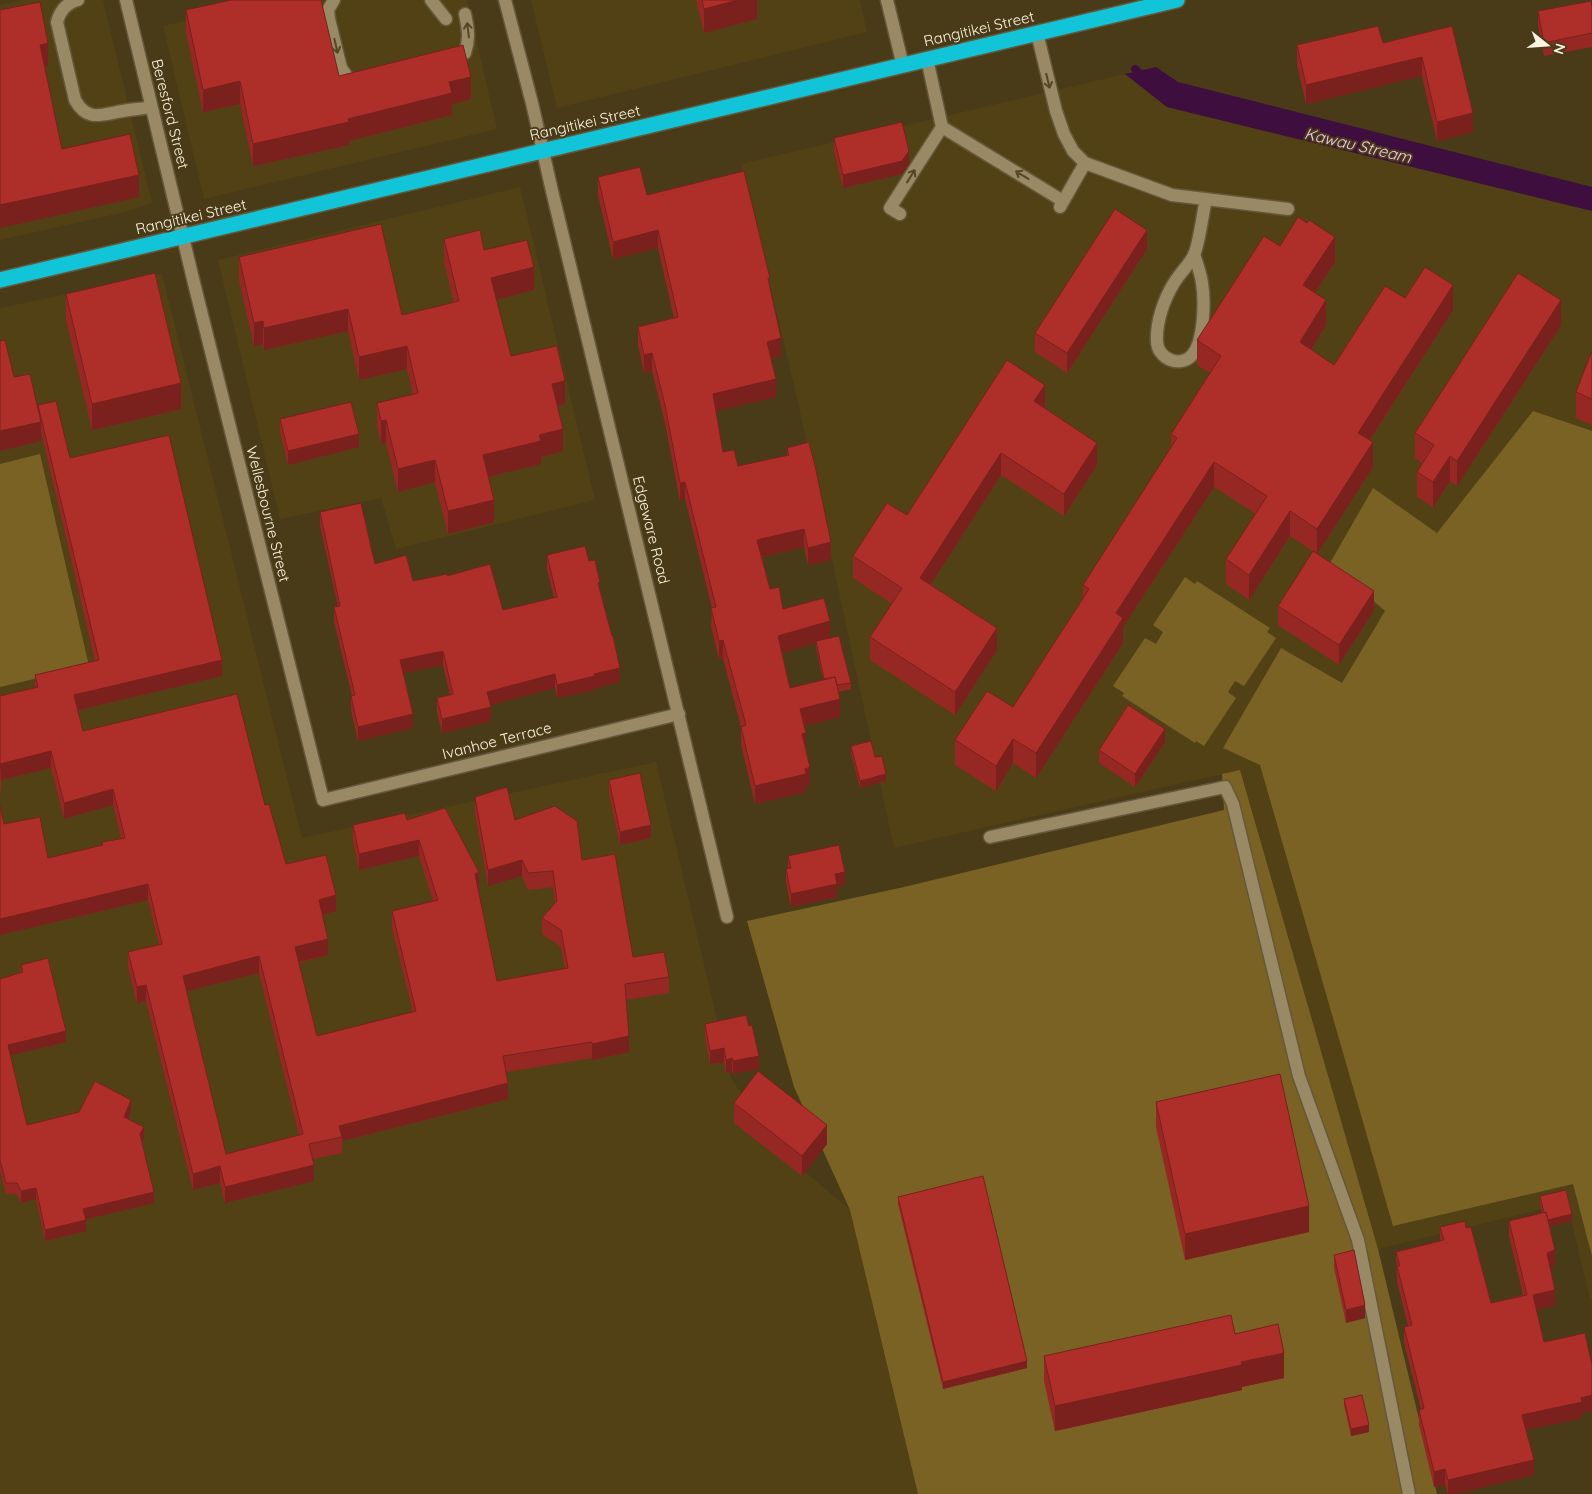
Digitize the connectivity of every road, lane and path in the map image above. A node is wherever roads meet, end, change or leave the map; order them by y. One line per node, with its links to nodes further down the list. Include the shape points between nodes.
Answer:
1 (78, 0): 15 (street, via 62,10 57,22 78,106 97,116)
2 (126, 0): 15 (street, Beresford Street)
3 (334, 0): 14 (street, one-way to 14, via 328,10 329,20 341,68 348,78)
4 (431, 0): 9 (street)
5 (505, 0): 17 (street, Edgeware Road)
6 (887, 0): 13 (street)
7 (1177, 0): 10 (highway, Rangitikei Street)
8 (465, 14): 12 (street, one-way to 8, via 465,53 469,43)
9 (446, 19)
10 (1037, 33): 11 (highway, Rangitikei Street); 18 (street, one-way to 18, via 1064,134)
11 (927, 59): 13 (highway, Rangitikei Street); 16 (street)
12 (437, 64)
13 (903, 66): 17 (highway, Rangitikei Street)
14 (374, 80)
15 (151, 108): 22 (street, Beresford Street)
16 (942, 127): 18 (street, one-way to 16, via 1061,204); 21 (street, one-way to 16, via 890,208 926,161)
17 (543, 150): 22 (highway, Rangitikei Street); 25 (street, Edgeware Road)
18 (1085, 164): 19 (street, via 1172,195)
19 (1206, 199): 20 (street); 23 (street)
20 (1288, 209)
21 (900, 214)
22 (183, 236): 24 (highway, Rangitikei Street); 26 (street, Wellesbourne Street)
23 (1194, 254): 23 (street, via 1204,307 1200,340 1189,358 1172,360 1160,351 1157,328 1173,284)
24 (0, 280)
25 (679, 714): 26 (street, Ivanhoe Terrace); 28 (street, Edgeware Road)
26 (323, 800)
27 (990, 837): 29 (street, via 1225,787 1234,804 1299,1076 1358,1240)
28 (727, 917)
29 (1409, 1494)

